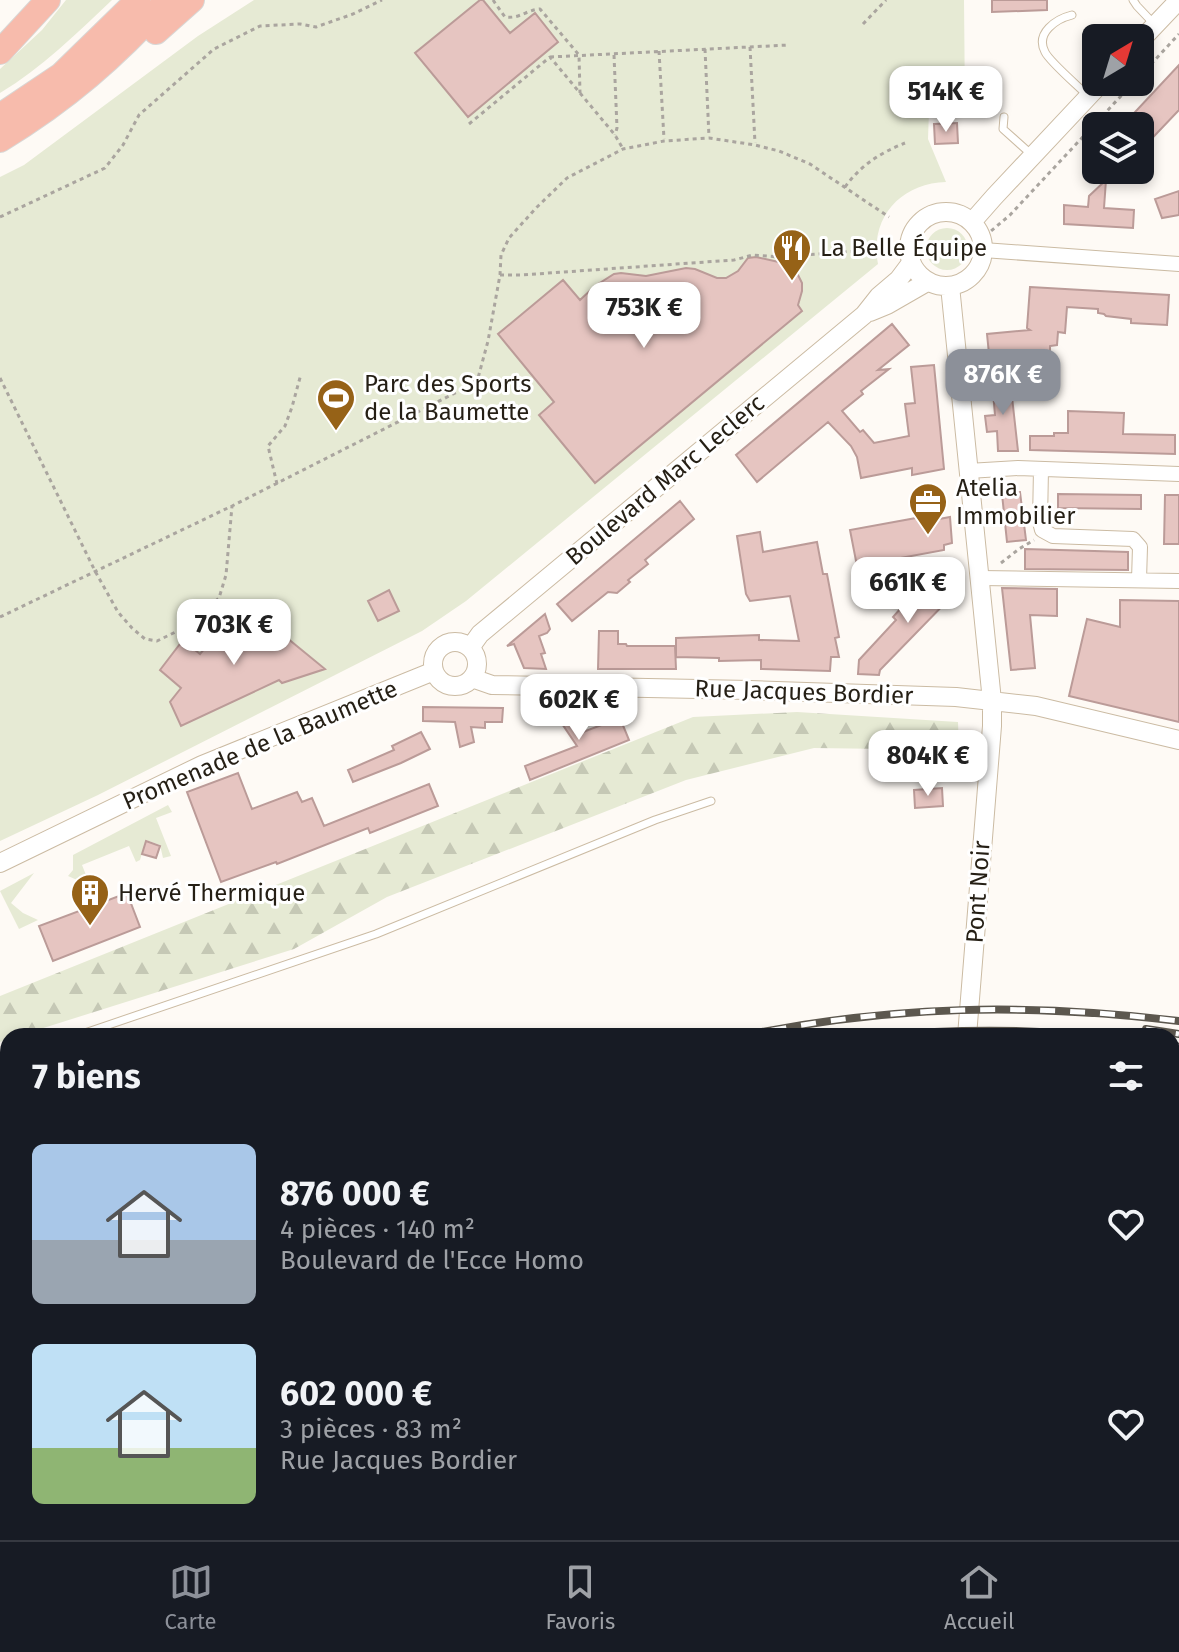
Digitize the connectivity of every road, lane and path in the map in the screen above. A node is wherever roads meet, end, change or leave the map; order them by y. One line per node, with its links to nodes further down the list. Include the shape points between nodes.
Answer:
1 (48, 0): 18 (highway)
2 (138, 0): 28 (highway, via 61,75)
3 (167, 0): 23 (highway)
4 (192, 0): 23 (highway, via 111,74)
5 (382, 0): 40 (path, via 316,27 260,26 214,49 139,115 105,168)
6 (493, 0): 20 (path, via 505,17 540,9)
7 (886, 0): 11 (path)
8 (1133, 0): 12 (lane)
9 (1179, 0): 12 (street)
10 (1072, 15): 24 (lane, via 1050,26 1043,47)
11 (863, 24)
12 (1155, 25)
13 (1179, 34): 22 (path)
14 (789, 45): 15 (path)
15 (750, 47): 16 (path); 36 (path)
16 (705, 49): 17 (path); 32 (path)
17 (659, 51): 19 (path); 34 (path)
18 (0, 52)
19 (614, 53): 20 (path); 31 (path)
20 (579, 55): 21 (path); 25 (path)
21 (550, 57): 25 (path); 30 (path)
22 (1154, 61)
23 (83, 83): 33 (highway)
24 (1082, 90)
25 (580, 93): 31 (path)
26 (1088, 96): 38 (street)
27 (1121, 96): 42 (path, via 1010,215)
28 (0, 116)
29 (1004, 117): 38 (lane, via 1003,129)
30 (469, 124)
31 (615, 135): 37 (path)
32 (709, 138): 34 (path); 36 (path)
33 (0, 140)
34 (664, 141): 37 (path)
35 (905, 143): 39 (path, via 873,158)
36 (755, 145): 39 (path, via 810,164)
37 (623, 149): 46 (path, via 567,178 536,208 501,255)
38 (1033, 155): 42 (street)
39 (845, 187): 41 (path)
40 (0, 217)
41 (889, 217)
42 (979, 237): 44 (street, via 961,215 935,213 924,218 910,237); 45 (street); 48 (street, via 981,262 965,281)
43 (881, 249): 46 (path)
44 (911, 263): 47 (street); 49 (street, Boulevard Marc Leclerc)
45 (1179, 264)
46 (500, 275): 55 (path, via 478,378)
47 (927, 282): 48 (street); 49 (street, Boulevard Marc Leclerc)
48 (950, 286): 53 (street, Pont Noir)
49 (864, 315): 64 (street, Boulevard Marc Leclerc, via 480,634)
50 (301, 374): 55 (path, via 285,426 268,446)
51 (0, 378): 59 (path)
52 (1041, 469): 53 (street); 54 (street); 61 (street, via 1040,522 1045,533 1133,539 1140,547)
53 (968, 471): 60 (street, Pont Noir)
54 (1179, 474)
55 (277, 484): 56 (path)
56 (232, 506): 59 (path); 59 (path, via 219,598 192,624 168,636 145,639 132,628)
57 (1037, 538): 58 (path)
58 (998, 565)
59 (95, 571): 63 (path)
60 (980, 578): 61 (street); 67 (street, Pont Noir)
61 (1139, 580): 62 (street)
62 (1179, 581)
63 (0, 617)
64 (470, 648): 65 (street, via 445,645 436,654); 66 (street, via 477,662)
65 (434, 671): 66 (street, via 451,686); 70 (street, Promenade de la Baumette, via 202,765)
66 (472, 678): 67 (street, Rue Jacques Bordier, via 492,685)
67 (992, 701): 68 (street, Rue Jacques Bordier, via 1036,706); 72 (street, Pont Noir)
68 (1179, 740)
69 (711, 801): 71 (lane, via 376,934)
70 (0, 863)
71 (100, 1028)
72 (968, 1028)

